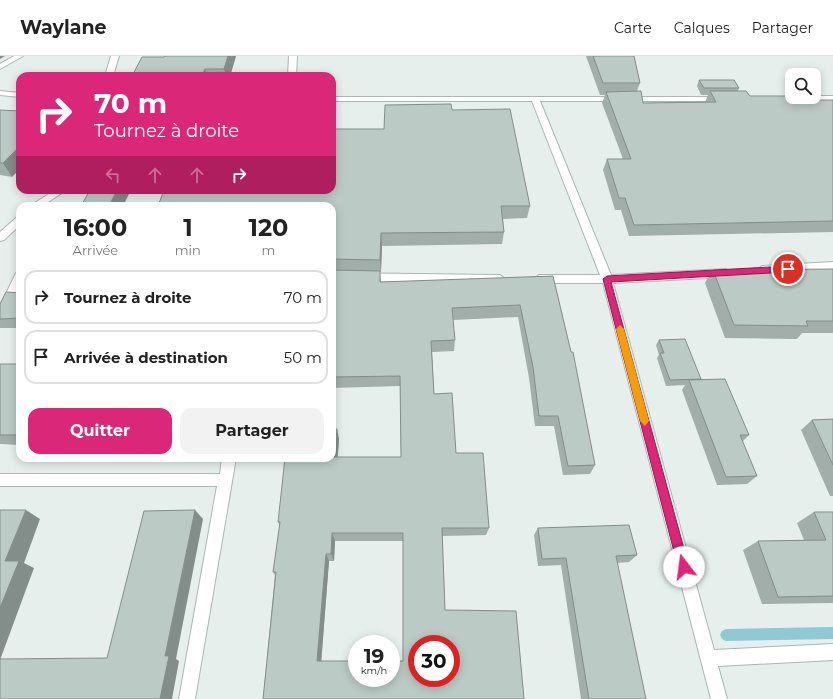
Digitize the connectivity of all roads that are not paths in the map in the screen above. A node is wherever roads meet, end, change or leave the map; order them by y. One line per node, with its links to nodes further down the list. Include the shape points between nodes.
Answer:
1 (19, 56): 4 (street)
2 (115, 56): 5 (street)
3 (293, 56): 6 (street)
4 (0, 68)
5 (110, 72)
6 (292, 72)
7 (0, 93): 8 (street)
8 (16, 95)
9 (821, 98): 10 (street)
10 (833, 98)
11 (336, 99): 13 (street)
12 (731, 99): 13 (street)
13 (535, 100): 24 (street)
14 (54, 194): 15 (street)
15 (41, 202)
16 (16, 223): 17 (street)
17 (0, 238)
18 (833, 266): 19 (street)
19 (755, 271)
20 (739, 272): 24 (street)
21 (336, 278): 22 (street)
22 (512, 279)
23 (528, 279): 24 (street)
24 (607, 279): 31 (street)
25 (16, 287): 26 (street)
26 (0, 318)
27 (228, 462): 29 (street)
28 (0, 480): 29 (street)
29 (226, 480): 32 (street)
30 (833, 652): 31 (street)
31 (708, 658): 33 (street)
32 (187, 699)
33 (719, 699)

